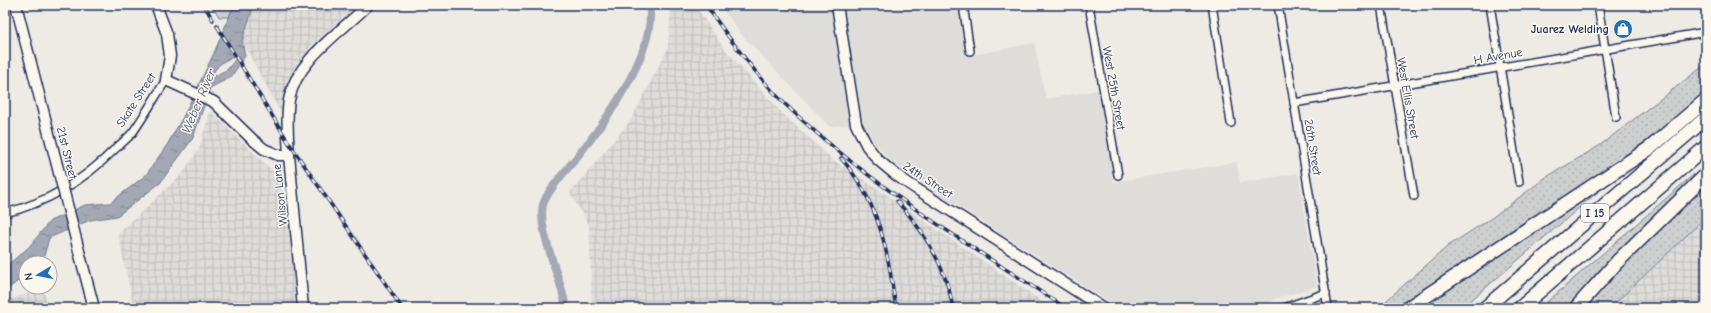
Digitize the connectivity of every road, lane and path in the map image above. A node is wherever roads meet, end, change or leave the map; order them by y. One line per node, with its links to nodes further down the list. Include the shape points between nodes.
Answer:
1 (16, 5): 33 (main road, 21st Street, bridge)
2 (156, 5): 18 (main road, Skate Street, via 167,34 170,56)
3 (368, 5): 26 (main road, via 301,70 289,100)
4 (837, 5): 35 (main road, 24th Street, via 856,124 867,146 878,160 915,188)
5 (963, 5): 16 (street)
6 (1089, 5): 27 (street, West 25th Street)
7 (1212, 5): 24 (street)
8 (1278, 5): 21 (street, 26th Street)
9 (1381, 5): 19 (street, West Ellis Street)
10 (1490, 5): 17 (street)
11 (1598, 5): 15 (street)
12 (1705, 5): 13 (street)
13 (1706, 11)
14 (1706, 32): 15 (street, H Avenue)
15 (1605, 49): 17 (street, H Avenue); 22 (street)
16 (970, 51)
17 (1500, 67): 19 (street, H Avenue); 29 (street)
18 (166, 80): 26 (main road, Wilson Lane, via 214,102 264,149 278,155); 31 (street, Skate Street, via 132,133 103,162 51,197 20,210)
19 (1395, 85): 21 (street, H Avenue); 30 (street, West Ellis Street)
20 (1706, 100): 38 (highway, via 1650,148)
21 (1294, 103): 32 (street, 26th Street)
22 (1616, 117)
23 (1706, 118): 39 (highway, I 15)
24 (1231, 123)
25 (1706, 147): 40 (highway, I 15)
26 (289, 155): 34 (main road, Wilson Lane)
27 (1118, 175)
28 (1706, 175): 41 (highway, via 1617,262)
29 (1519, 182)
30 (1414, 196)
31 (5, 213)
32 (1326, 293): 36 (street); 37 (street, 26th Street)
33 (94, 308)
34 (304, 308)
35 (1103, 308)
36 (1284, 308)
37 (1328, 308)
38 (1408, 308)
39 (1485, 308)
40 (1520, 308)
41 (1576, 308)

